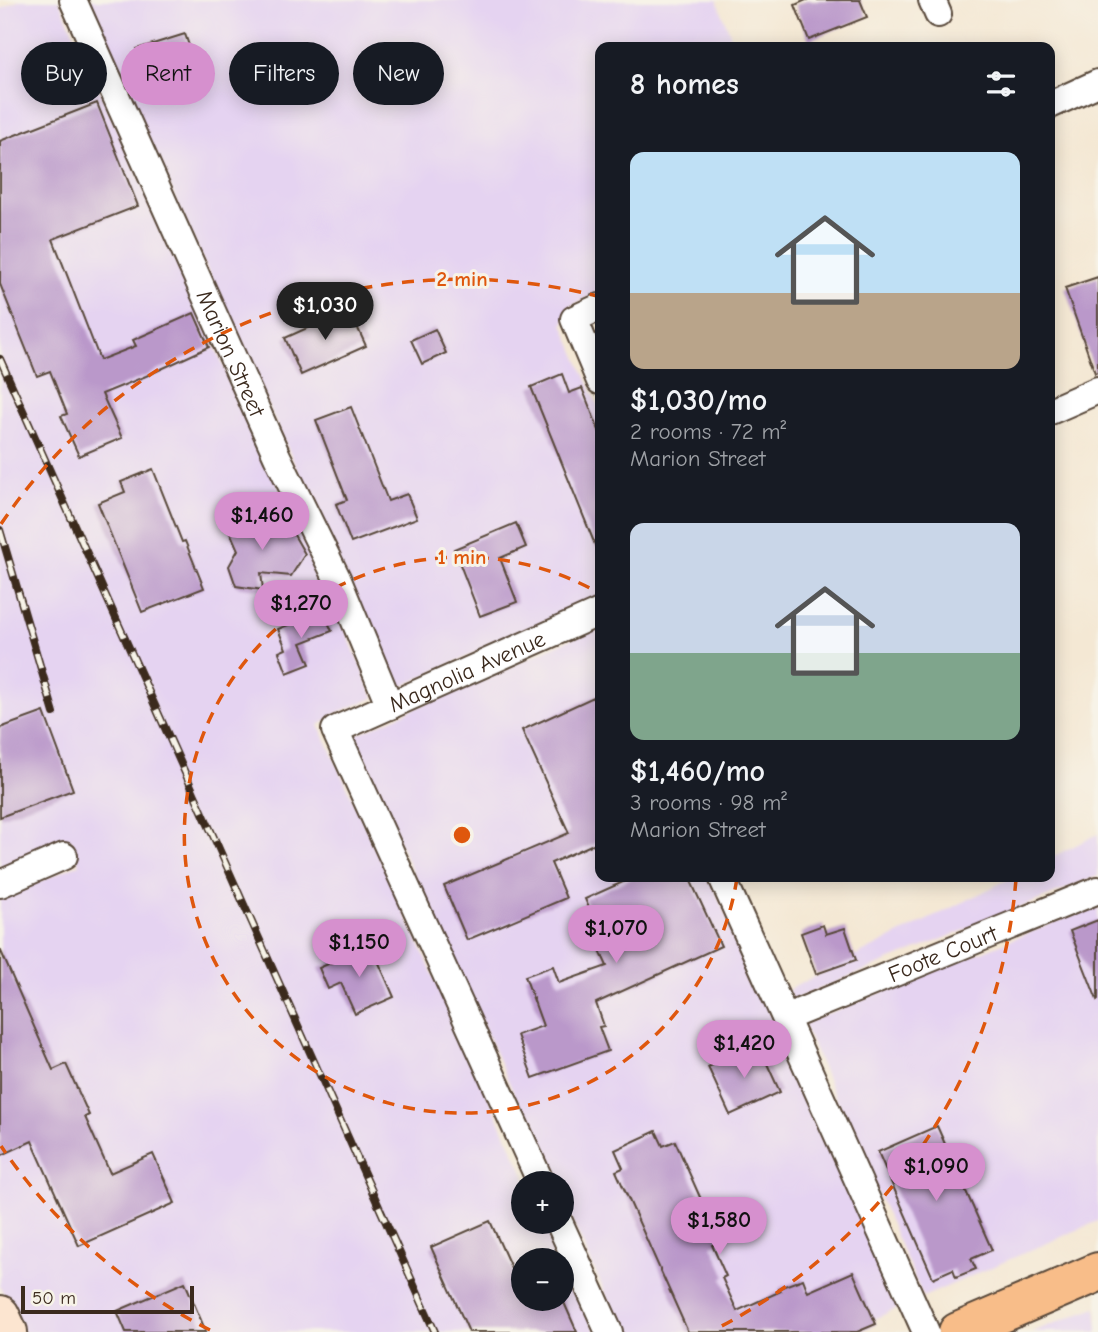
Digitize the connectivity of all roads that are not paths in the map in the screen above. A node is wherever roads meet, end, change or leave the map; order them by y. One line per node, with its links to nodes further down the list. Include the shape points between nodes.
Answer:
1 (73, 0): 9 (street, Marion Street, via 277,456 337,578)
2 (1098, 83): 3 (street)
3 (1055, 103)
4 (595, 309): 5 (street, via 574,319)
5 (595, 369)
6 (1098, 390): 7 (street)
7 (1055, 409)
8 (595, 613): 9 (street, Magnolia Avenue)
9 (390, 706): 15 (street, Magnolia Avenue, via 335,730)
10 (64, 856): 12 (street)
11 (724, 882): 14 (street)
12 (0, 884)
13 (1098, 890): 14 (street, Foote Court)
14 (787, 1017): 21 (street)
15 (536, 1171)
16 (564, 1234): 20 (street)
17 (1097, 1275): 22 (main road)
18 (0, 1315): 19 (street)
19 (8, 1332)
20 (609, 1332)
21 (926, 1332)
22 (958, 1332)

